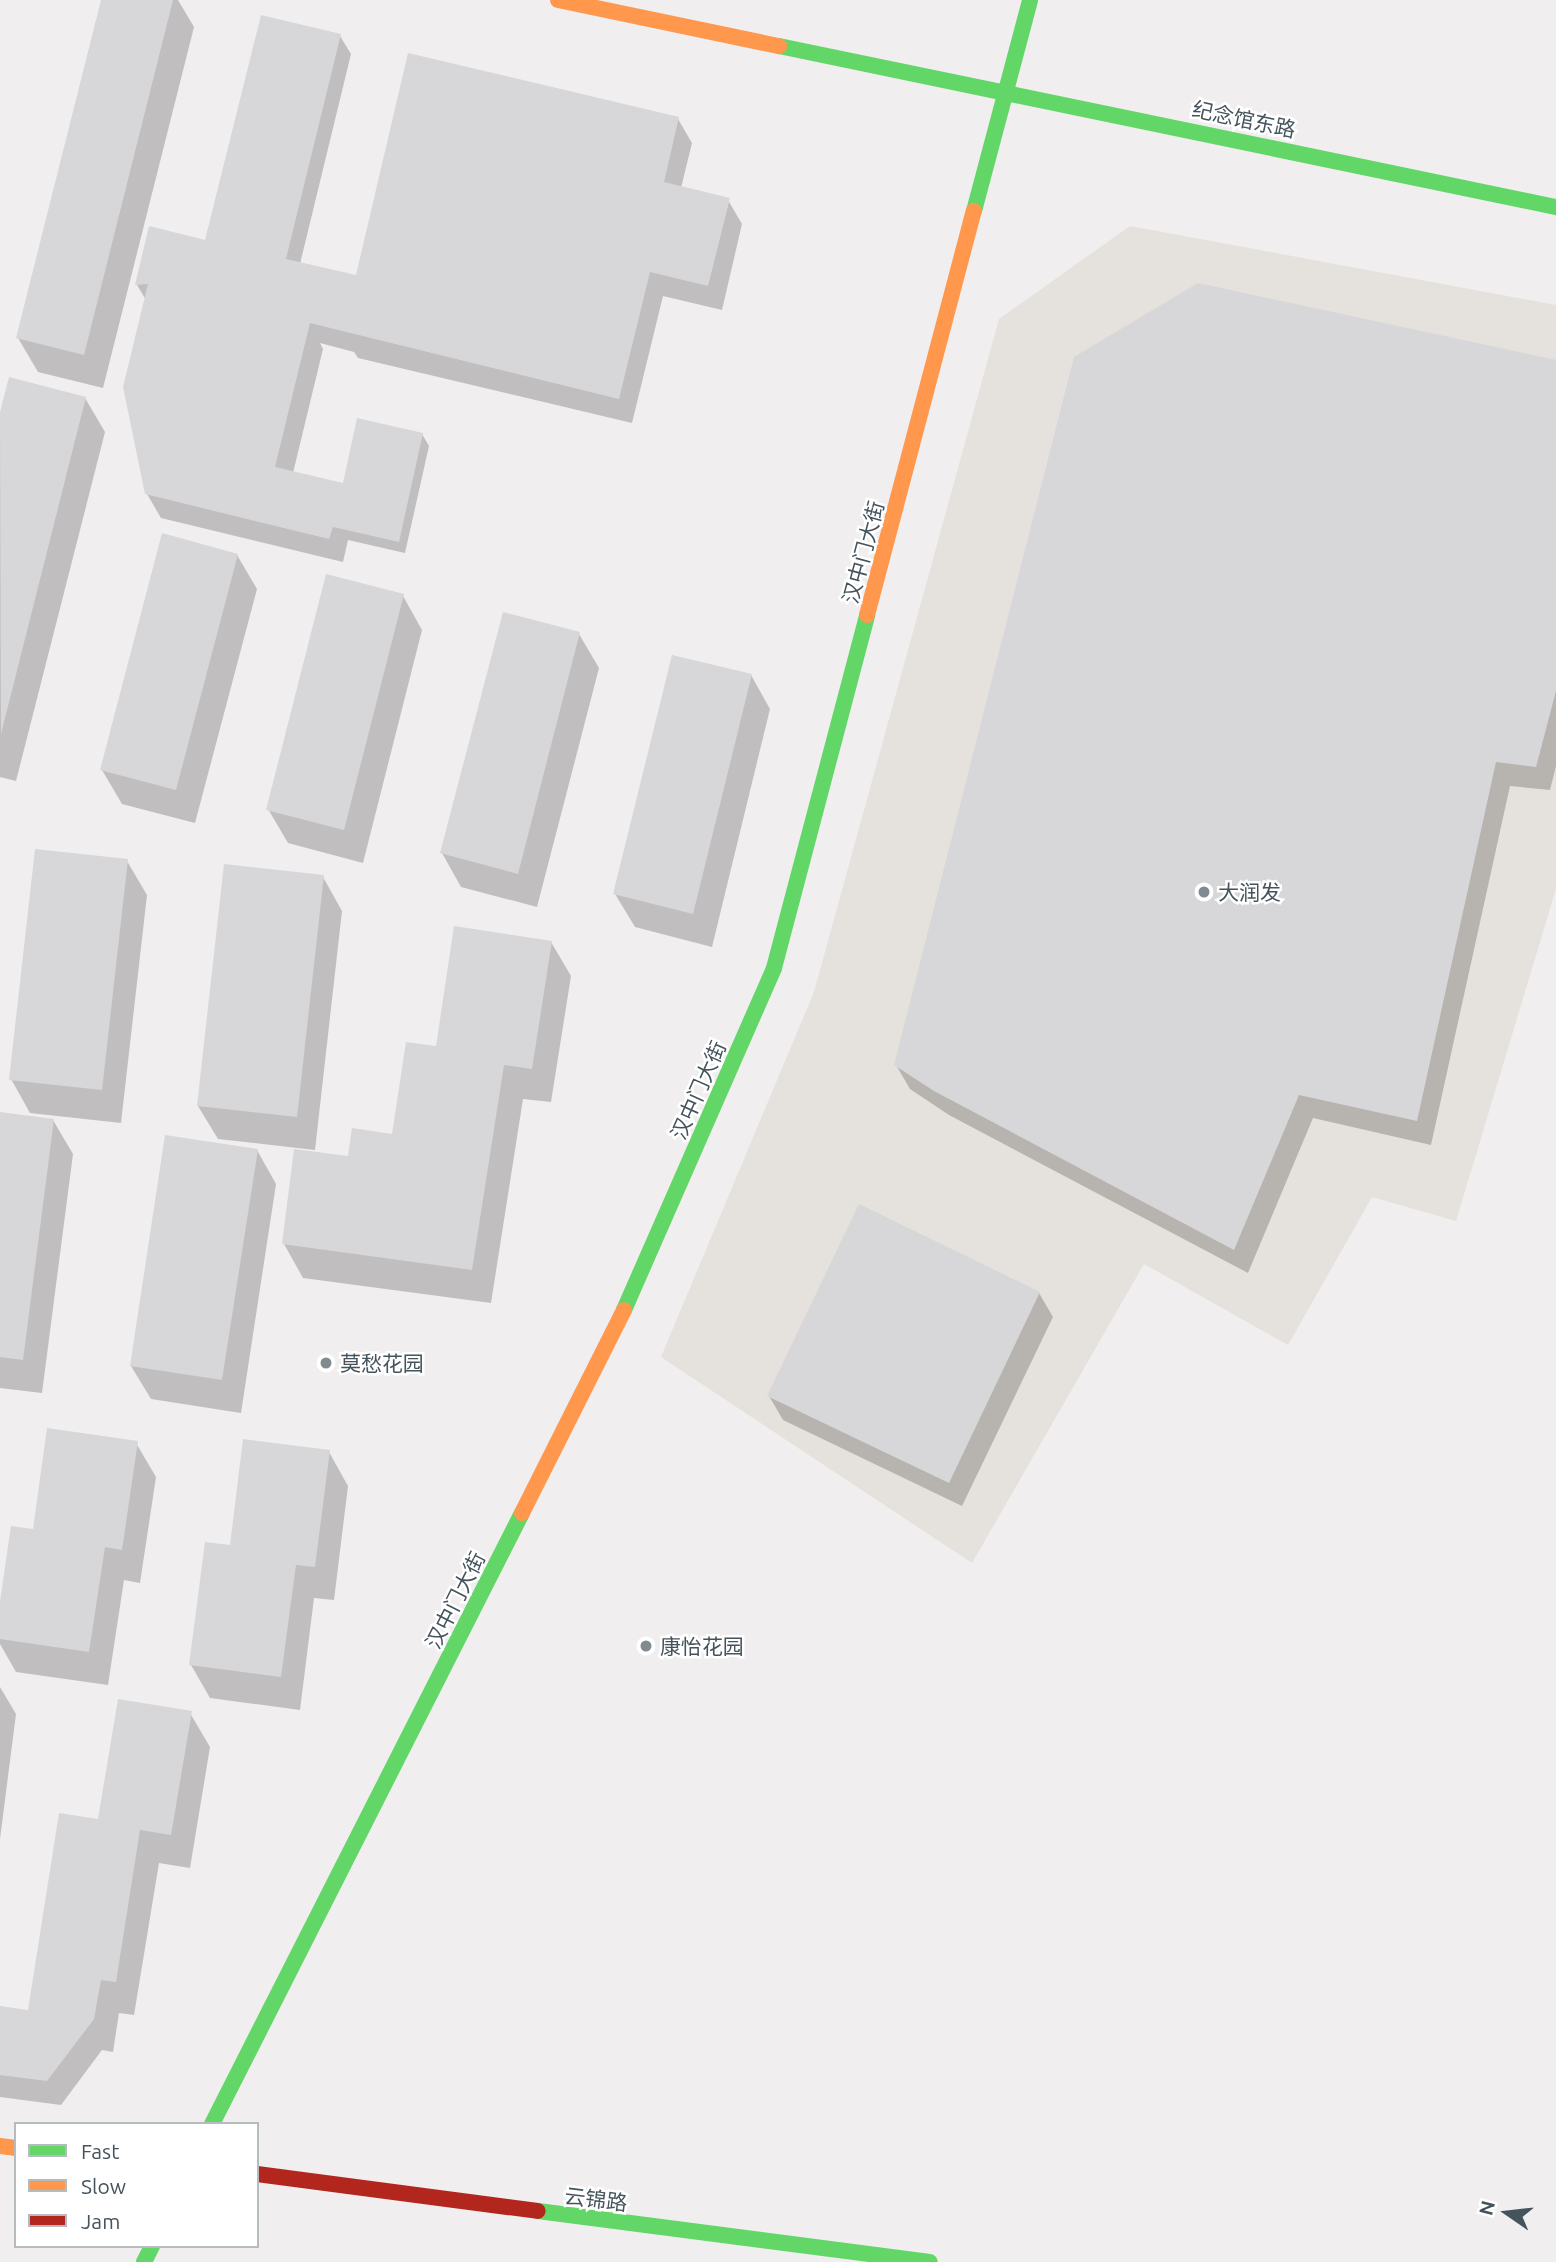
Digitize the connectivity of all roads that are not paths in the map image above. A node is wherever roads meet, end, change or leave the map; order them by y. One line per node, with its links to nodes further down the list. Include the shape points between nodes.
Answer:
1 (558, 0): 3 (main road, 纪念馆东路)
2 (1030, 0): 3 (main road, 汉中门大街)
3 (1009, 91): 4 (main road, 纪念馆东路); 5 (main road, 汉中门大街, via 774,968 612,1337)
4 (1556, 207)
5 (213, 2122)
6 (259, 2174): 7 (main road, 云锦路)
7 (930, 2262)

